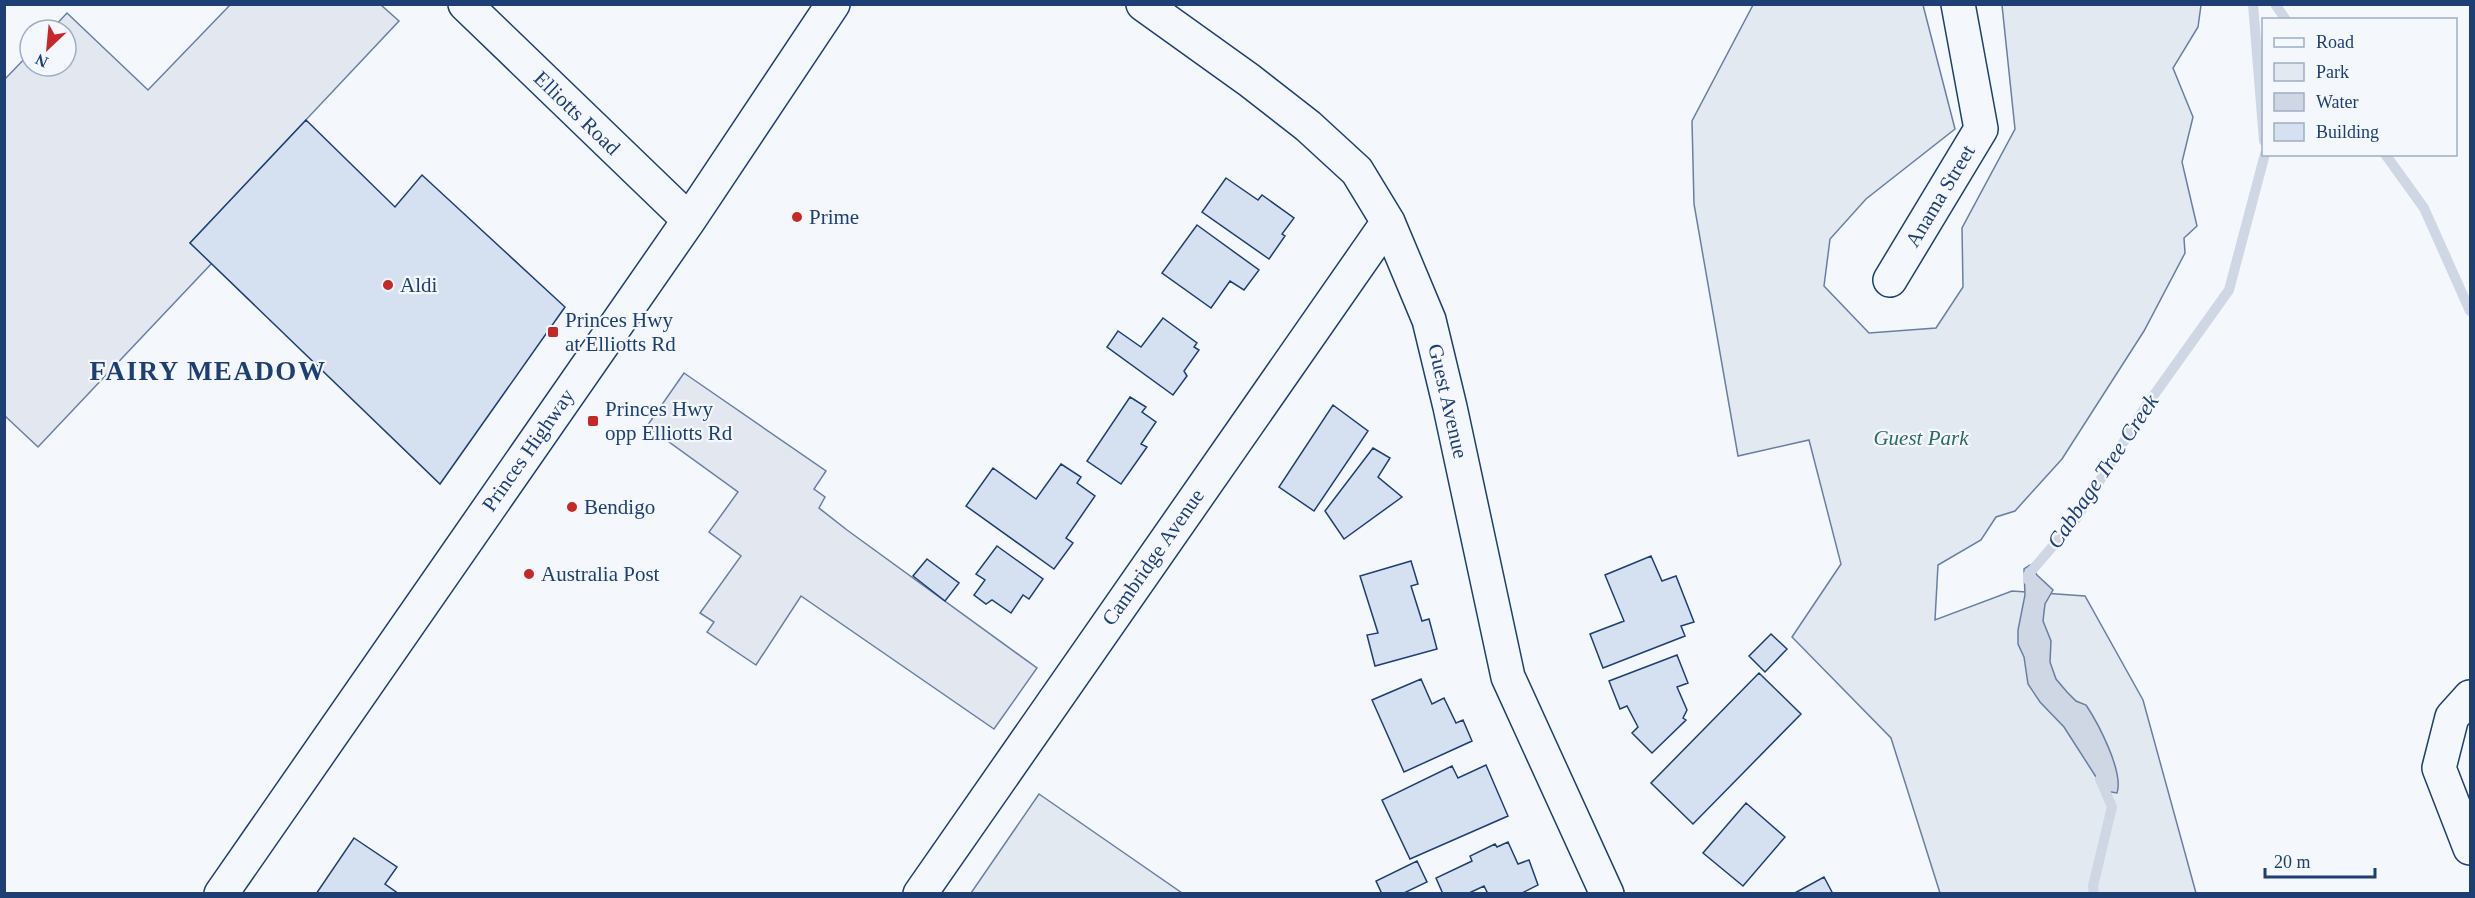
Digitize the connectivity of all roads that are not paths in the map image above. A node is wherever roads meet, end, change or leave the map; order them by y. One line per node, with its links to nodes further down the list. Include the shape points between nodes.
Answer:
1 (465, 4): 5 (street, Elliotts Road)
2 (833, 4): 5 (street, Princes Highway)
3 (1143, 4): 6 (street, Guest Avenue, via 1308,126 1357,171)
4 (1958, 4): 7 (street, Anama Street, via 1981,129)
5 (689, 220): 10 (street, Princes Highway)
6 (1388, 222): 11 (street, Cambridge Avenue); 12 (street, Guest Avenue, via 1429,320 1508,677)
7 (1890, 280)
8 (2470, 697): 9 (street, via 2452,717 2439,768)
9 (2470, 848)
10 (221, 894)
11 (920, 894)
12 (1607, 894)

